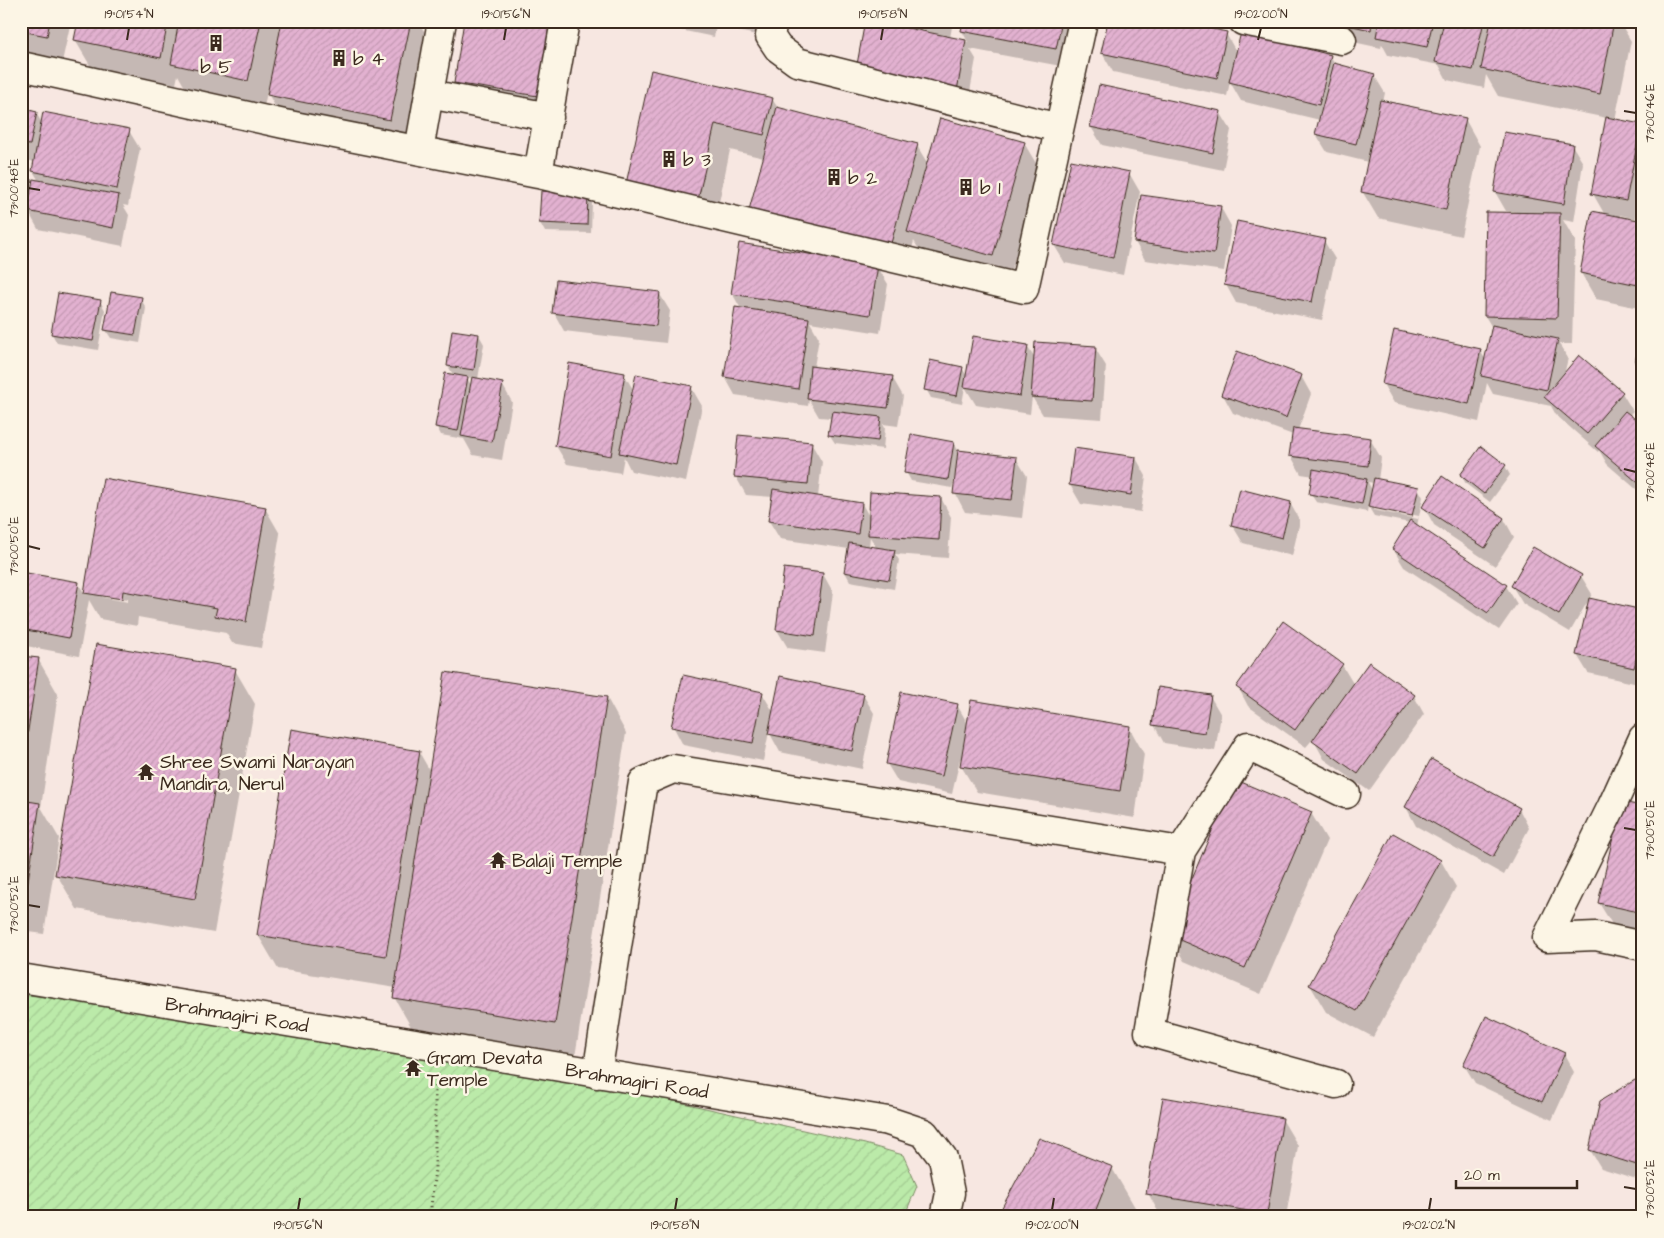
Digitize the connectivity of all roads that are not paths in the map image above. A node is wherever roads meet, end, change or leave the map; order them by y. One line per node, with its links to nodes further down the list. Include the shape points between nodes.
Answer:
1 (442, 21): 8 (street)
2 (565, 21): 9 (street)
3 (773, 21): 10 (street, via 770,36 778,48 798,62)
4 (1083, 21): 10 (street)
5 (1243, 21): 6 (street)
6 (1342, 40)
7 (21, 66): 11 (street, via 284,124)
8 (429, 94): 9 (street); 11 (street)
9 (549, 117): 12 (street)
10 (1059, 128): 12 (street, via 1024,289)
11 (420, 150): 12 (street)
12 (538, 174)
13 (1643, 738): 16 (street, via 1547,938 1596,936)
14 (1346, 794): 15 (street, via 1248,746)
15 (1181, 851): 18 (street, via 673,769 643,782); 19 (street, via 1149,1032)
16 (1643, 946)
17 (21, 978): 18 (street, Brahmagiri Road)
18 (597, 1074): 20 (street, Brahmagiri Road, via 888,1121 924,1133 943,1158 950,1193)
19 (1336, 1084)
20 (945, 1217)

